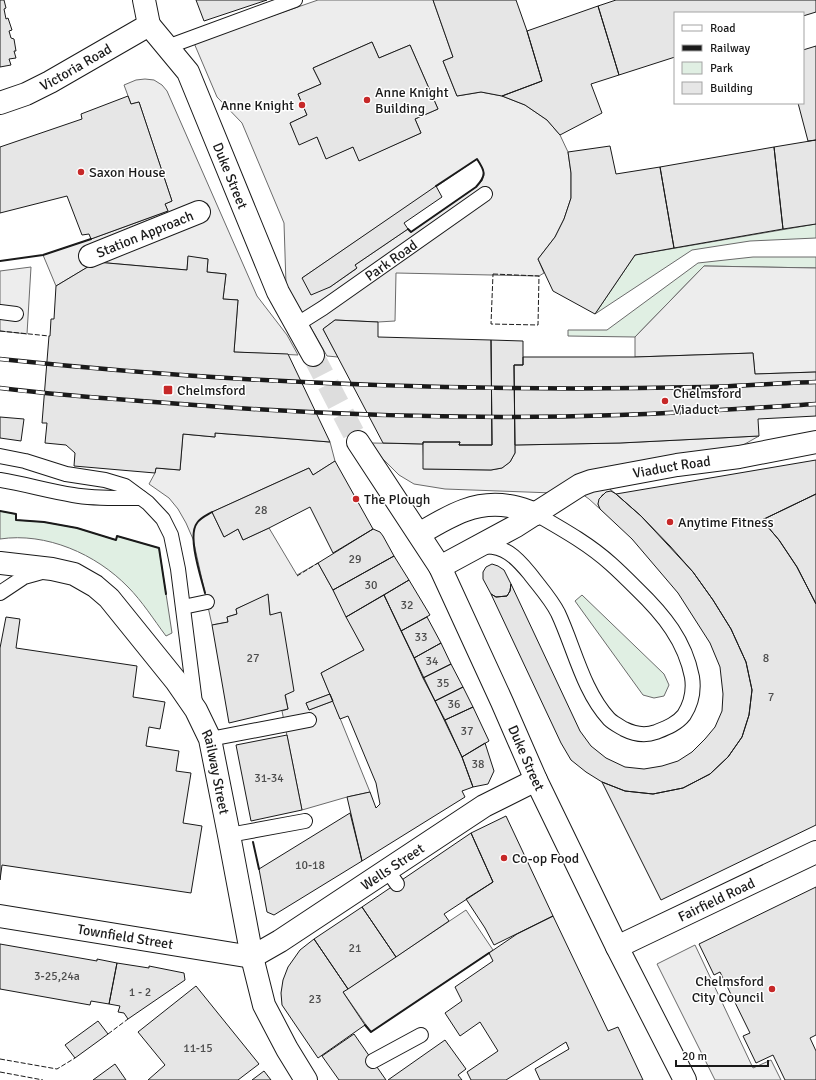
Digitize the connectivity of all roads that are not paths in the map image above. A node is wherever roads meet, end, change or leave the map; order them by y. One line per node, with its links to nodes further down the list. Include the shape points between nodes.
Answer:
1 (144, 0): 3 (street, Duke Street)
2 (295, 0): 4 (lane)
3 (149, 24): 4 (street, Duke Street); 5 (street, Victoria Road, via 50,82)
4 (167, 47): 11 (street, Duke Street, via 188,72 278,292)
5 (0, 104)
6 (484, 194): 11 (lane, Park Road)
7 (199, 212): 8 (street, Station Approach)
8 (90, 256)
9 (0, 312): 10 (lane)
10 (16, 314)
11 (296, 325): 12 (street, Duke Street)
12 (313, 355)
13 (358, 442): 19 (street, Duke Street)
14 (816, 442): 18 (street, Viaduct Road, via 591,482 580,485)
15 (0, 456): 17 (lane, via 66,474 105,480 124,486)
16 (0, 480): 17 (lane, via 74,496 106,499)
17 (141, 498): 26 (lane, via 163,519 171,535)
18 (536, 514): 19 (street, via 509,506 486,504 465,509); 20 (street, Viaduct Road); 20 (lane, via 573,536 610,563 656,608 678,638 689,662 693,684 691,701 683,716 669,727 649,734 631,733 610,720 586,684 557,611 540,587 506,550 490,546)
19 (419, 534): 22 (street, Duke Street)
20 (475, 548): 22 (street, Viaduct Road)
21 (0, 563): 23 (street, Railway Street)
22 (440, 567): 30 (street, Duke Street)
23 (52, 569): 24 (lane, via 24,577); 27 (street, Railway Street, via 74,574 109,598)
24 (0, 594)
25 (207, 602): 26 (lane)
26 (183, 607): 27 (lane)
27 (196, 710): 29 (street, Railway Street)
28 (309, 720): 29 (lane)
29 (210, 739): 32 (street, Railway Street)
30 (536, 780): 35 (street, Duke Street); 36 (street, Wells Street, via 484,806 392,877)
31 (305, 822): 32 (lane)
32 (229, 835): 36 (street, Railway Street)
33 (816, 852): 35 (street, Fairfield Road)
34 (0, 916): 36 (street, Townfield Street)
35 (617, 947): 40 (street, Duke Street)
36 (252, 957): 39 (street, Railway Street, via 264,1005)
37 (421, 1035): 38 (lane)
38 (373, 1061)
39 (306, 1080)
40 (685, 1080)

